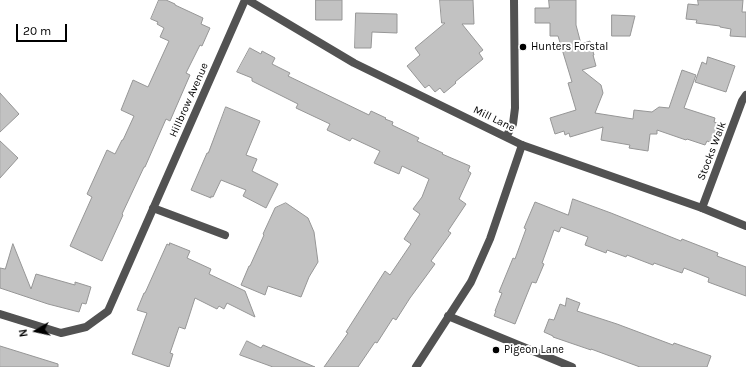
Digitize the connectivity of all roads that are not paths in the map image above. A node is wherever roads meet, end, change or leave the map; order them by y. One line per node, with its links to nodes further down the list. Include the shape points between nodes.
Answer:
1 (245, 0): 7 (street, Hillbrow Avenue)
2 (248, 0): 5 (street, Mill Lane, via 354,63)
3 (514, 0): 5 (street, via 515,108 513,124)
4 (745, 100): 8 (street, Stocks Walk)
5 (506, 138): 6 (street, Mill Lane)
6 (522, 145): 8 (street, Mill Lane); 12 (street, via 490,239 471,282)
7 (153, 208): 10 (street); 11 (street, Hillbrow Avenue, via 108,311 86,327 61,333)
8 (702, 208): 9 (street, Mill Lane)
9 (746, 226)
10 (225, 235)
11 (0, 314)
12 (448, 316): 13 (street); 14 (street)
13 (416, 367)
14 (572, 367)

